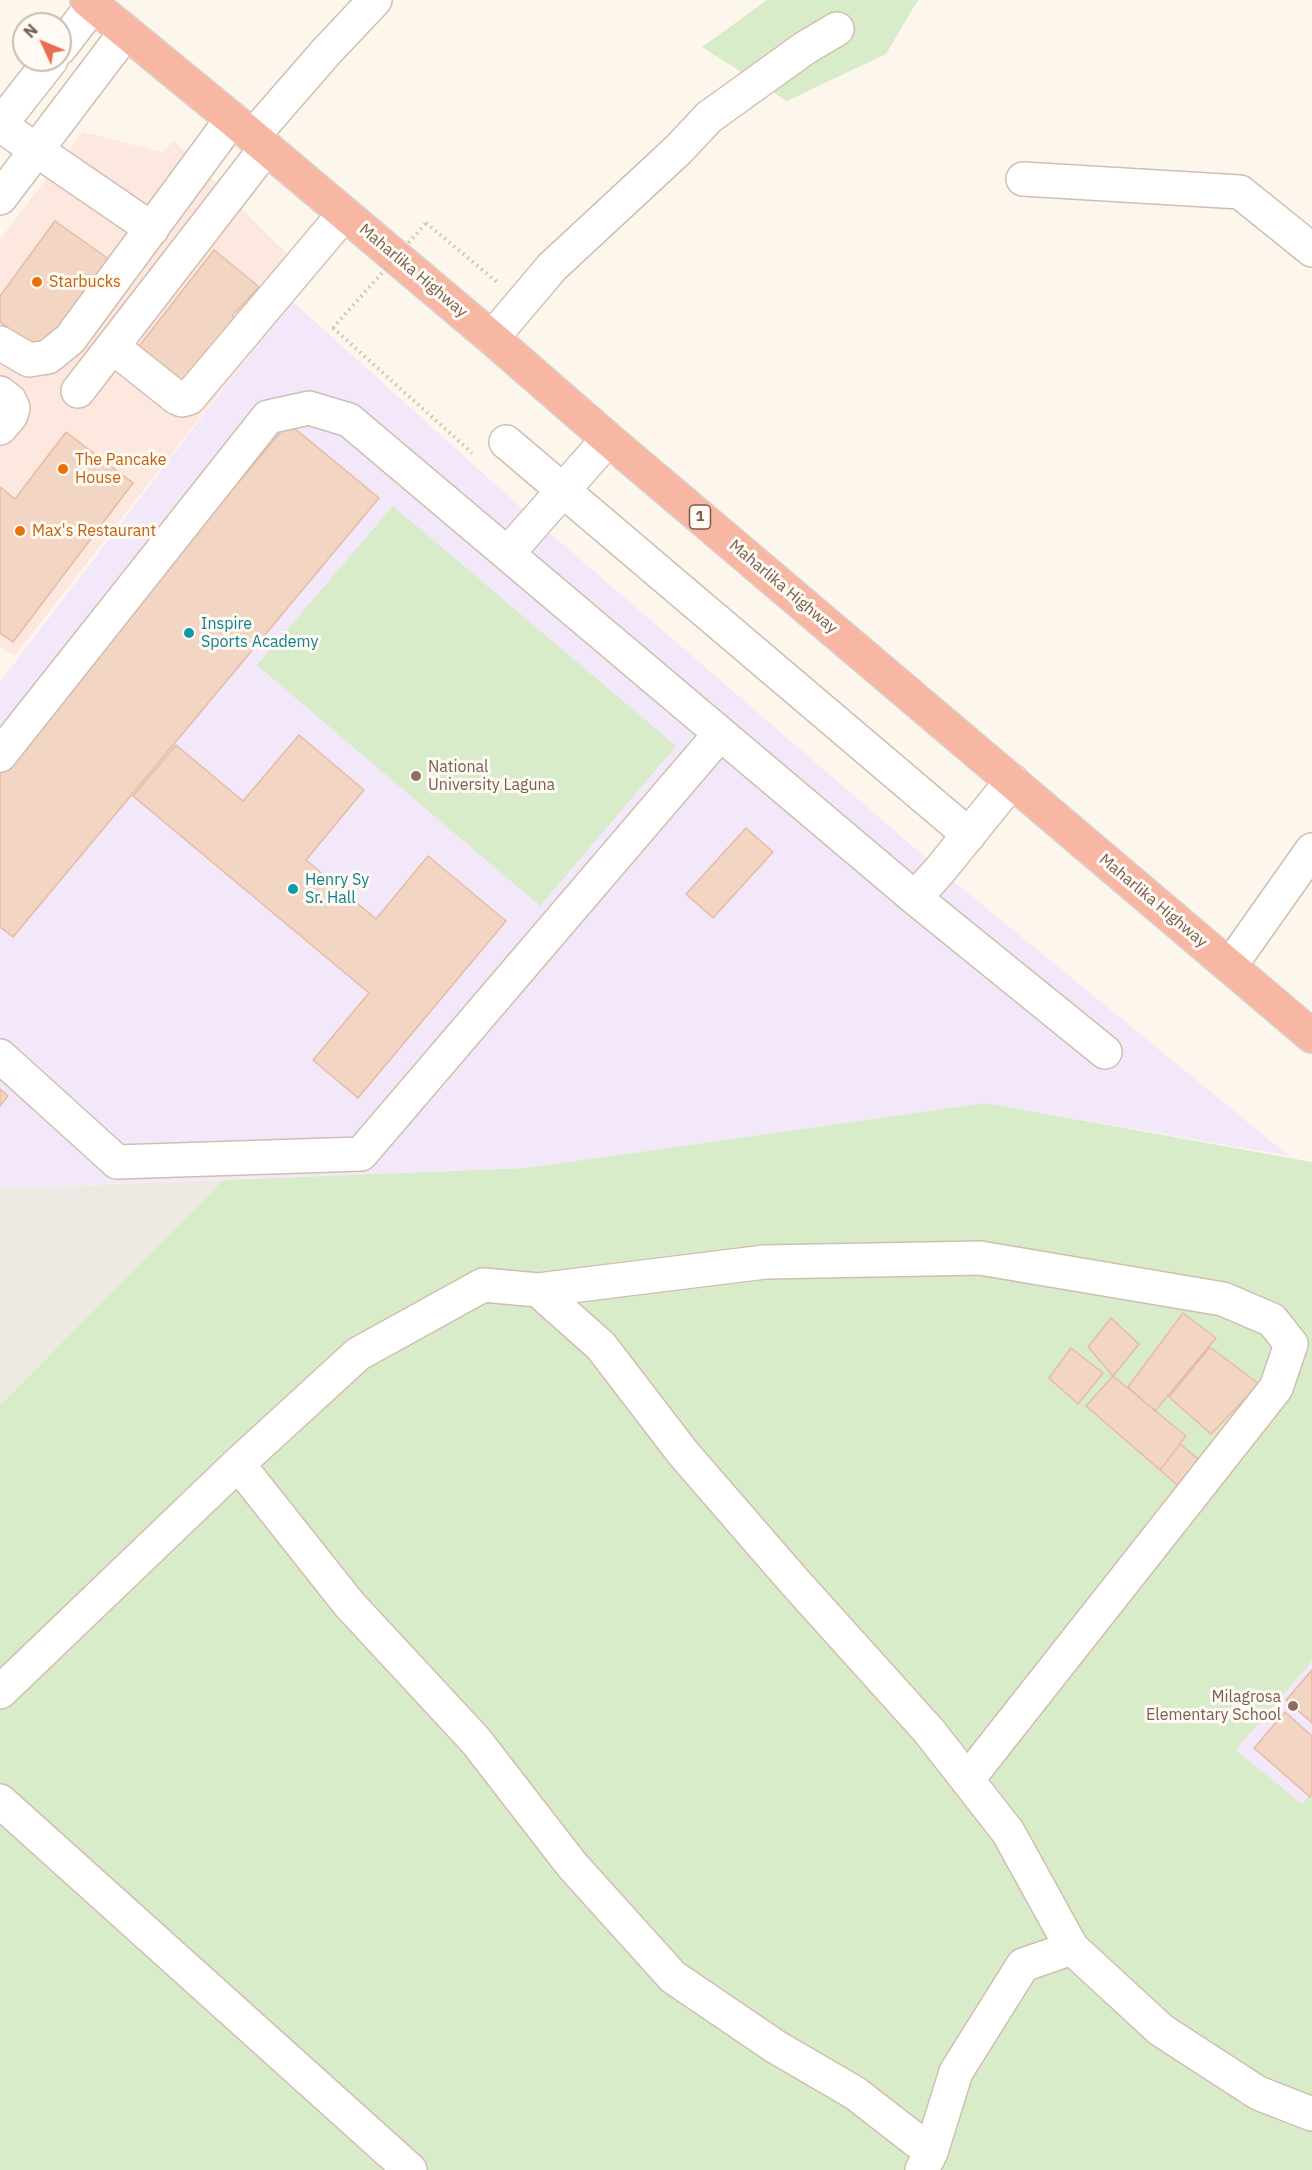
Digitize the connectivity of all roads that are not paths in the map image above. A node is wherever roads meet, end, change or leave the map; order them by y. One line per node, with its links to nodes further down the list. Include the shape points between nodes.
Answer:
1 (375, 0): 8 (street)
2 (90, 3): 4 (street); 5 (highway, Maharlika Highway / 1)
3 (837, 29): 15 (street, via 709,117 552,267)
4 (72, 30)
5 (126, 32): 8 (highway, Maharlika Highway / 1); 9 (street)
6 (42, 72): 7 (street)
7 (0, 125): 9 (street)
8 (250, 135): 12 (highway, Maharlika Highway / 1); 13 (street); 17 (street)
9 (36, 150): 11 (street); 13 (street)
10 (1023, 179): 14 (street, via 1240,192)
11 (0, 198)
12 (344, 214): 15 (highway, Maharlika Highway / 1); 17 (street, via 189,398 177,398)
13 (152, 229): 16 (street, via 70,339 48,357 28,360)
14 (1312, 250)
15 (492, 338): 21 (highway, Maharlika Highway / 1)
16 (0, 343)
17 (113, 347): 18 (street)
18 (78, 391)
19 (0, 393): 20 (street, via 13,408)
20 (0, 428)
21 (608, 439): 23 (street); 27 (highway, Maharlika Highway / 1)
22 (506, 442): 23 (street)
23 (563, 492): 24 (street); 28 (street)
24 (508, 553): 25 (street); 26 (street, via 349,420 309,408 268,417)
25 (720, 734): 30 (street); 34 (street, via 361,1154 117,1162)
26 (0, 755)
27 (1012, 781): 28 (street); 31 (highway, Maharlika Highway / 1)
28 (969, 835): 30 (street)
29 (1312, 850): 31 (street)
30 (915, 898): 33 (street)
31 (1230, 966): 32 (highway, Maharlika Highway / 1)
32 (1312, 1036)
33 (1105, 1052)
34 (0, 1056)
35 (538, 1290): 36 (street, via 483,1285 358,1354); 38 (street, via 601,1346 683,1453 929,1731); 38 (street, via 765,1262 980,1258 1223,1299 1272,1320 1291,1344 1276,1388)
36 (238, 1464): 37 (street); 42 (street, via 349,1604 476,1742 572,1866 673,1977 776,2047 855,2093)
37 (0, 1692)
38 (967, 1780): 40 (street, via 1008,1832)
39 (0, 1801): 43 (street)
40 (1072, 1948): 41 (street, via 1161,2030 1258,2093); 42 (street, via 1023,1965 956,2072)
41 (1312, 2114)
42 (926, 2161)
43 (410, 2170)

